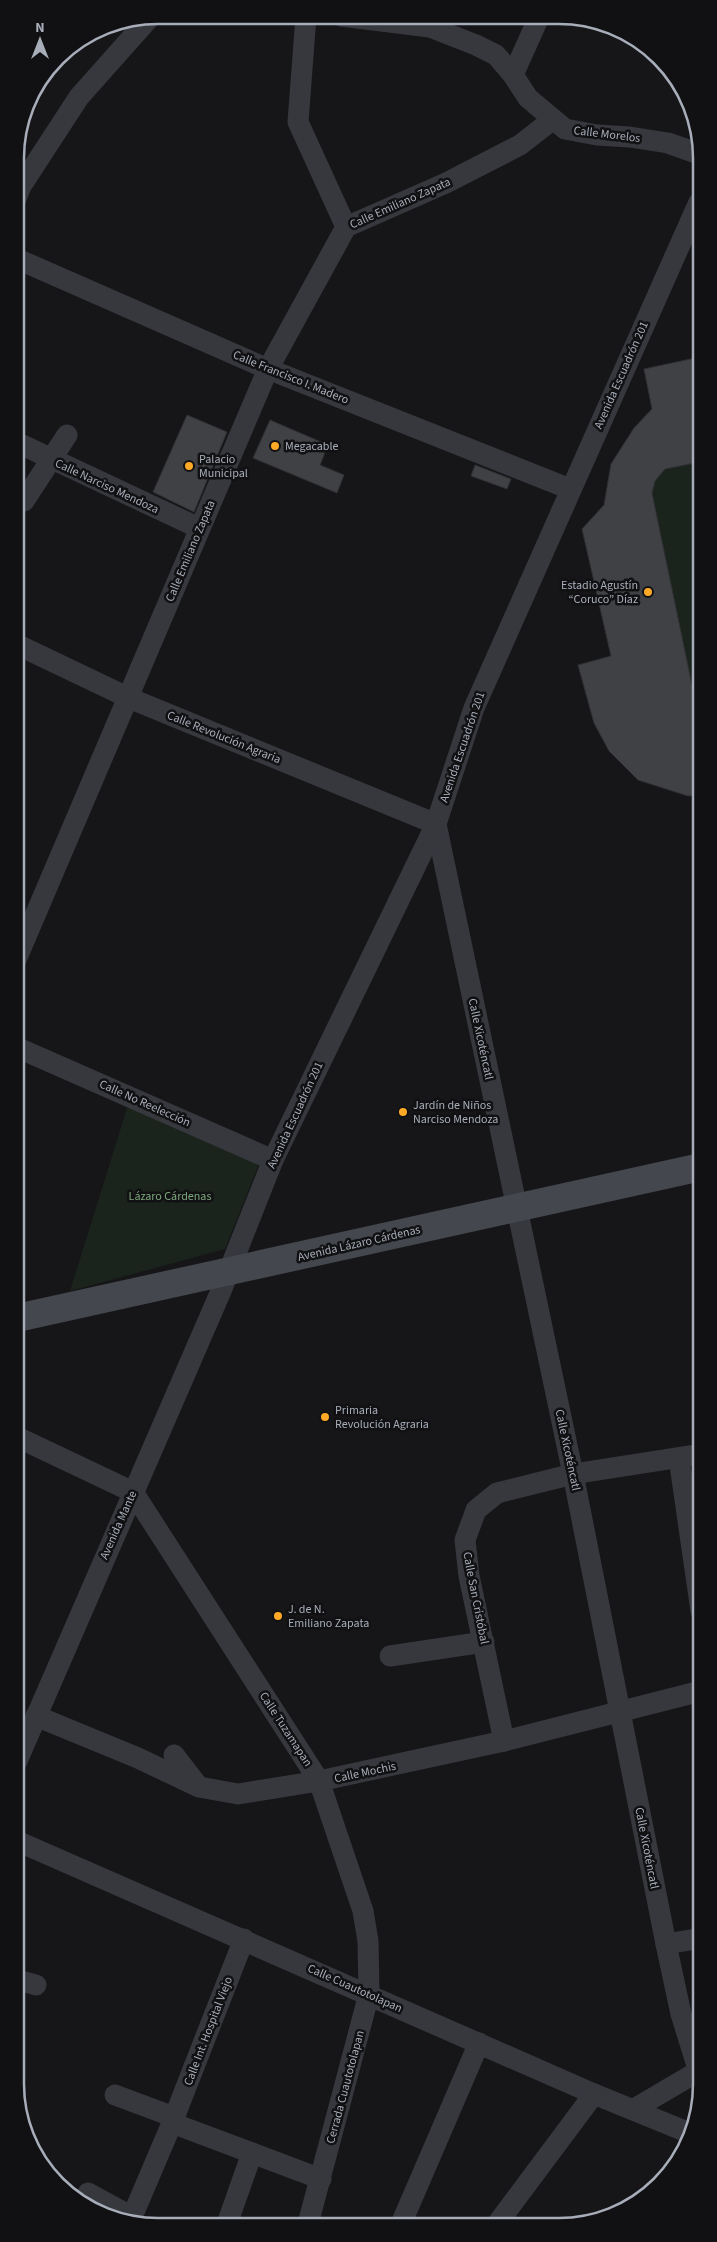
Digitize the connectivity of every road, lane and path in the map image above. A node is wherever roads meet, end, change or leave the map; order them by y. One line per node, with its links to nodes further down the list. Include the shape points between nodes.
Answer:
1 (305, 24): 10 (street, via 298,122)
2 (435, 24): 5 (street, Calle Morelos, via 496,55)
3 (536, 24): 5 (street)
4 (143, 25): 8 (street, via 78,97)
5 (513, 75): 6 (street, Calle Morelos, via 528,98)
6 (552, 120): 7 (street, Calle Morelos, via 565,129 668,143); 10 (street, Calle Emiliano Zapata, via 520,145 454,179)
7 (693, 152)
8 (24, 181)
9 (693, 215): 16 (street, Avenida Escuadrón 201)
10 (346, 227): 12 (street, Calle Emiliano Zapata)
11 (24, 262): 12 (street, Calle Francisco I. Madero)
12 (268, 369): 16 (street, Calle Francisco I. Madero); 18 (street, Calle Emiliano Zapata)
13 (67, 435): 15 (street)
14 (24, 446): 15 (street, Calle Narciso Mendoza)
15 (50, 460): 17 (street); 18 (street, Calle Narciso Mendoza)
16 (570, 489): 21 (street, Avenida Escuadrón 201, via 474,708)
17 (24, 501)
18 (199, 528): 20 (street, Calle Emiliano Zapata)
19 (24, 648): 20 (street, Calle Revolución Agraria)
20 (129, 698): 21 (street, Calle Revolución Agraria); 22 (street, Calle Emiliano Zapata)
21 (436, 824): 24 (street, Avenida Escuadrón 201); 27 (street, Calle Xicoténcatl)
22 (24, 941)
23 (24, 1051): 24 (street, Calle No Reelección)
24 (273, 1160): 28 (street, Avenida Escuadrón 201)
25 (693, 1169): 27 (main road, Avenida Lázaro Cárdenas)
26 (693, 1186): 27 (main road, Avenida Lázaro Cárdenas)
27 (519, 1215): 28 (main road, Avenida Lázaro Cárdenas); 34 (street, Calle Xicoténcatl)
28 (225, 1282): 29 (main road, Avenida Lázaro Cárdenas); 30 (main road, Avenida Lázaro Cárdenas, via 113,1315); 35 (street, Avenida Mante)
29 (24, 1317)
30 (24, 1331)
31 (24, 1440): 35 (street)
32 (693, 1455): 33 (street, Calle San Cristóbal)
33 (679, 1458): 34 (street, Calle San Cristóbal); 36 (street)
34 (573, 1474): 37 (street, Calle San Cristóbal, via 497,1494 476,1510 465,1540 469,1576); 40 (street, Calle Xicoténcatl)
35 (133, 1492): 41 (street, Avenida Mante); 45 (street, Calle Tuzamapan)
36 (693, 1539)
37 (484, 1642): 38 (street); 42 (street, Calle San Cristóbal)
38 (390, 1656)
39 (693, 1693): 40 (street, Calle Mochis)
40 (621, 1710): 42 (street, Calle Mochis); 50 (street, Calle Xicoténcatl)
41 (36, 1716): 43 (street, Avenida Mante); 46 (street, Calle Mochis, via 130,1754)
42 (504, 1741): 45 (street, Calle Mochis)
43 (24, 1744)
44 (174, 1754): 46 (street)
45 (319, 1782): 46 (street, Calle Mochis, via 238,1794); 51 (street, Calle Tuzamapan, via 363,1911 368,1941)
46 (199, 1787)
47 (24, 1844): 48 (street, Calle Cuautotolapan)
48 (244, 1939): 51 (street, Calle Cuautotolapan); 58 (street, Calle Int. Hospital Viejo)
49 (693, 1940): 50 (street)
50 (666, 1944): 53 (street, Calle Xicoténcatl, via 681,2014)
51 (369, 1994): 52 (street, Calle Cuautotolapan); 61 (street, Cerrada Cuautotolapan)
52 (479, 2043): 55 (street, Calle Cuautotolapan); 67 (street)
53 (693, 2051)
54 (693, 2076): 57 (street)
55 (594, 2094): 57 (street, Calle Cuautotolapan); 68 (street)
56 (116, 2095): 58 (street)
57 (634, 2109): 59 (street, Calle Cuautotolapan)
58 (173, 2120): 60 (street); 64 (street, Calle Int. Hospital Viejo)
59 (685, 2131)
60 (252, 2153): 61 (street); 65 (street)
61 (321, 2179): 66 (street, Cerrada Cuautotolapan)
62 (88, 2193): 63 (street)
63 (117, 2212)
64 (132, 2216)
65 (229, 2218)
66 (310, 2218)
67 (404, 2218)
68 (501, 2218)

